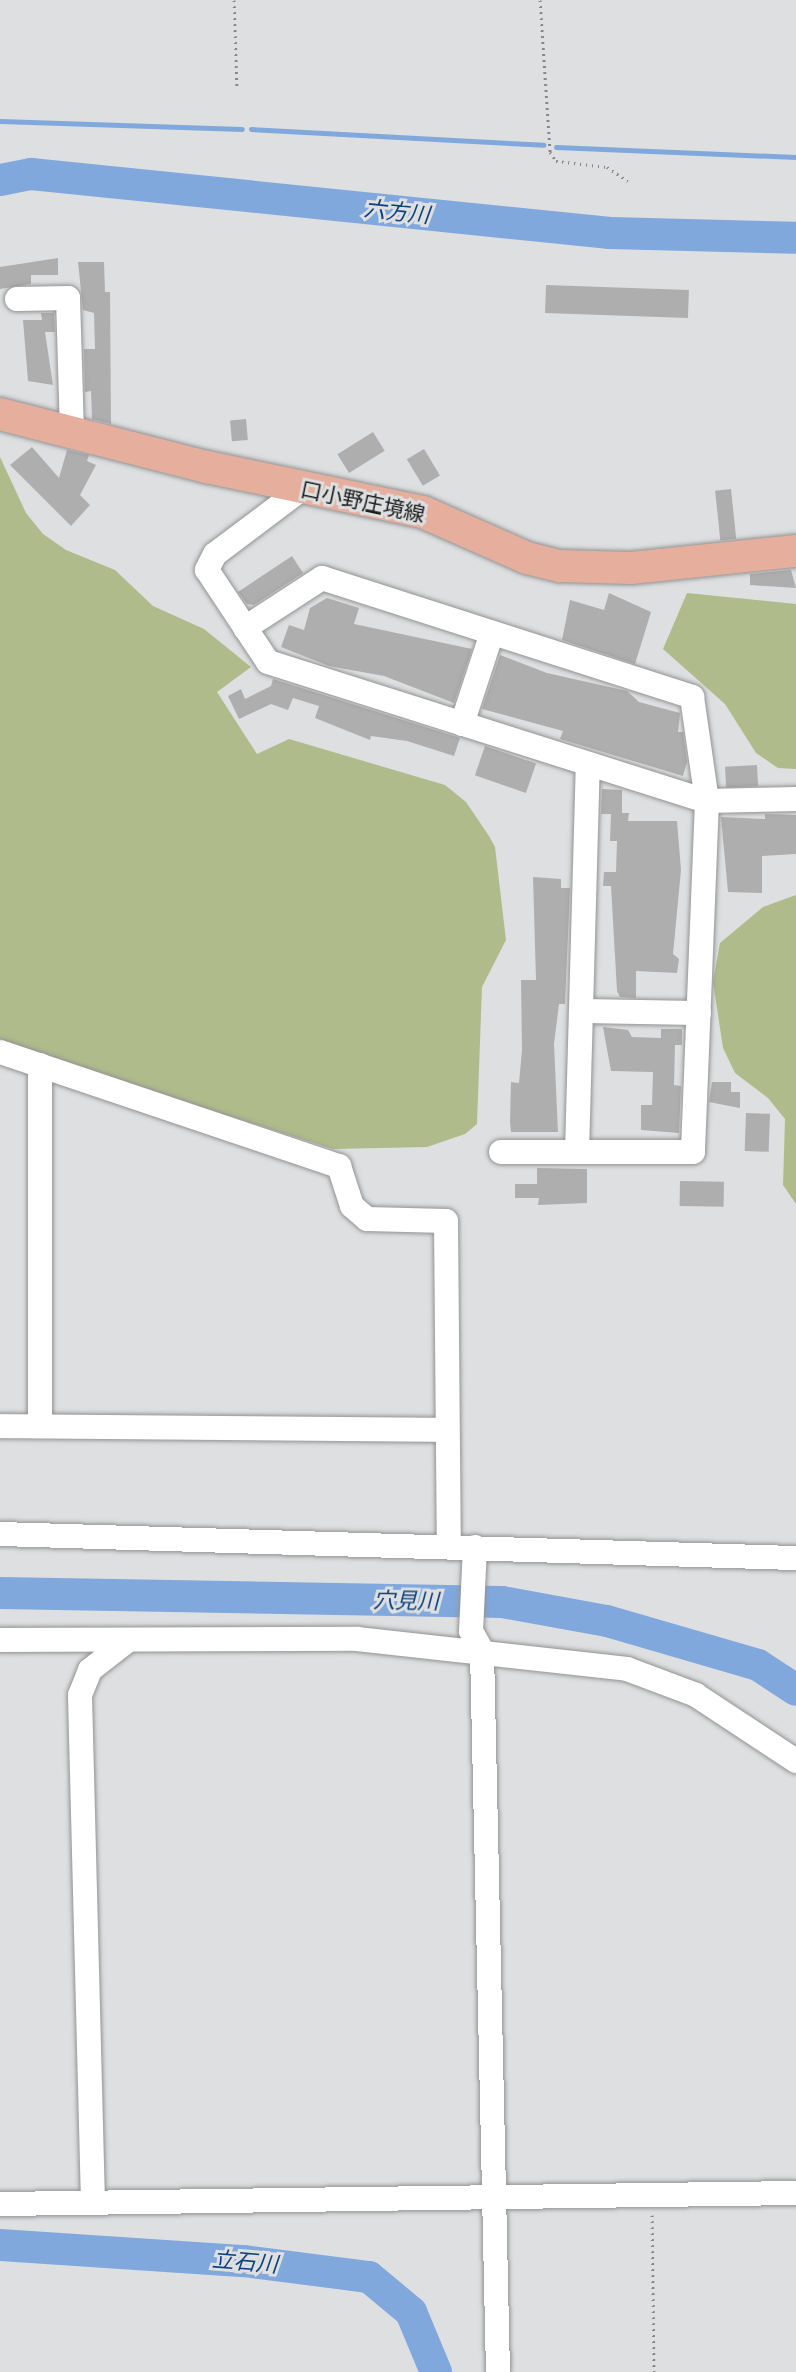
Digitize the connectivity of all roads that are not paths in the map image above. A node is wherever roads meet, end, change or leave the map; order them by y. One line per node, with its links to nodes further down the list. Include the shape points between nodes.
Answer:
1 (17, 299): 3 (street, via 68,298)
2 (0, 414): 3 (main road, 口小野庄境線)
3 (72, 431): 4 (main road, 口小野庄境線)
4 (303, 488): 5 (main road, 口小野庄境線, via 423,512 527,558 560,566 632,568); 6 (street, via 215,554 207,570)
5 (796, 551)
6 (245, 628): 7 (street, via 322,578); 8 (street, via 268,662)
7 (492, 633): 8 (street); 11 (street, via 692,697)
8 (462, 724): 9 (street)
9 (588, 764): 11 (street); 12 (street)
10 (796, 799): 11 (street)
11 (707, 801): 13 (street)
12 (580, 1011): 13 (street); 17 (street)
13 (699, 1012): 17 (street, via 693,1152)
14 (0, 1052): 15 (street)
15 (40, 1065): 19 (street); 20 (street, via 339,1166 352,1206 367,1219 446,1221)
16 (501, 1152): 17 (street)
17 (577, 1152)
18 (0, 1426): 19 (street)
19 (40, 1426): 20 (street)
20 (447, 1430): 22 (street)
21 (0, 1534): 22 (street)
22 (449, 1546): 23 (street)
23 (475, 1558): 24 (street); 26 (street)
24 (796, 1558)
25 (0, 1640): 27 (street)
26 (477, 1641): 27 (street); 28 (street, via 627,1669 696,1695); 30 (street)
27 (126, 1642): 31 (street, via 90,1670 81,1695)
28 (796, 1761)
29 (796, 2193): 30 (street)
30 (494, 2198): 31 (street); 33 (street)
31 (93, 2203): 32 (street)
32 (0, 2204)
33 (498, 2372)

